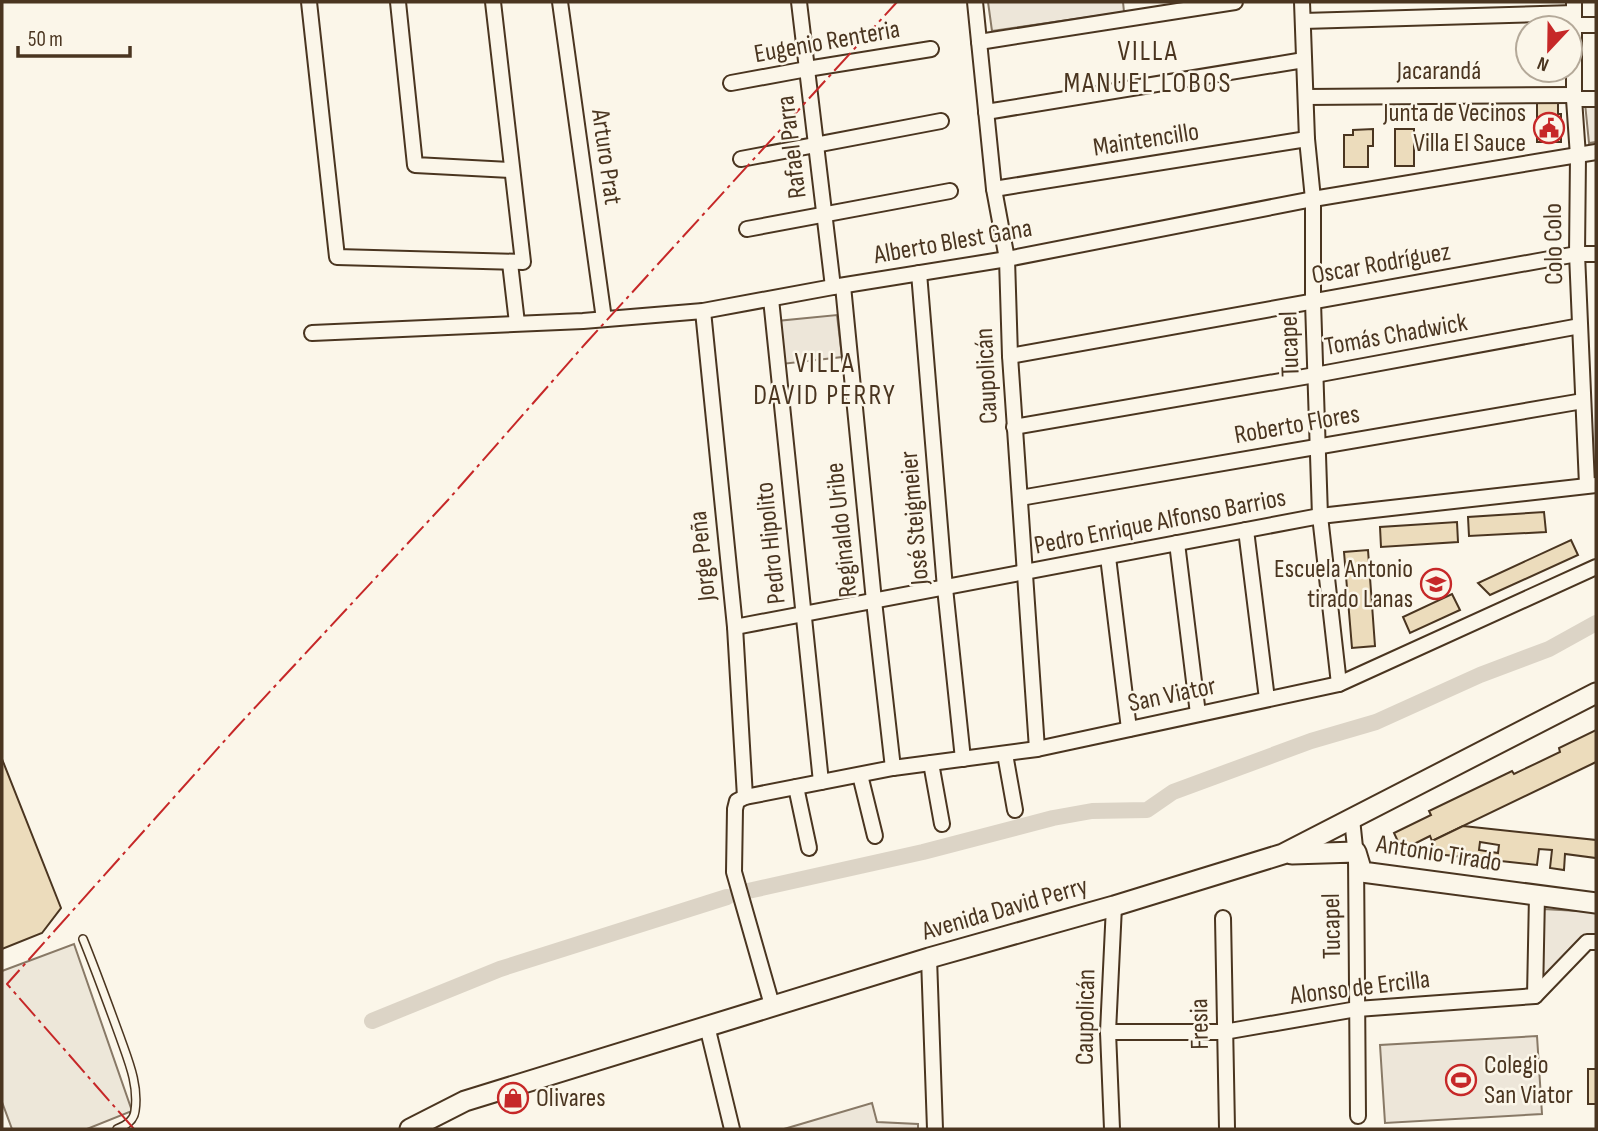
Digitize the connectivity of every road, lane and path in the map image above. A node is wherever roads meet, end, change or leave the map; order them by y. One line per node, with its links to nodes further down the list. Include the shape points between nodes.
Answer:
1 (309, 2): 36 (street, via 337,257)
2 (398, 2): 27 (street, via 415,165)
3 (493, 2): 27 (street)
4 (560, 2): 42 (street, Arturo Prat)
5 (799, 2): 15 (street, Rafael Parra)
6 (975, 2): 12 (street, Caupolicán)
7 (1235, 2): 12 (street)
8 (1302, 2): 10 (street, Tucapel)
9 (1574, 13): 10 (street); 11 (street); 18 (street, Colo Colo)
10 (1303, 21): 14 (street, Tucapel)
11 (1596, 25)
12 (979, 42): 20 (street, Caupolicán)
13 (931, 49): 15 (street, Eugenio Renteria)
14 (1304, 60): 17 (street, Tucapel); 20 (street)
15 (807, 68): 16 (street, Eugenio Renteria); 23 (street, Rafael Parra)
16 (731, 83)
17 (1306, 97): 18 (street, Jacarandá); 22 (street, Tucapel)
18 (1574, 97): 19 (street, Jacarandá); 25 (street, Colo Colo)
19 (1596, 99)
20 (986, 113): 28 (street, Caupolicán)
21 (941, 121): 23 (street)
22 (1307, 139): 28 (street, Maintencillo); 30 (street, Tucapel)
23 (816, 145): 26 (street); 31 (street, Rafael Parra)
24 (1596, 152): 25 (street, Alberto Blest Gana)
25 (1578, 156): 30 (street, Alberto Blest Gana); 33 (street, Colo Colo)
26 (741, 159)
27 (512, 170): 36 (street, via 523,262)
28 (994, 189): 35 (street, Caupolicán)
29 (950, 191): 31 (street)
30 (1313, 199): 35 (street, Alberto Blest Gana); 40 (street, Tucapel)
31 (825, 215): 32 (street); 38 (street, Rafael Parra)
32 (747, 229)
33 (1577, 254): 34 (street, Oscar Rodríguez); 40 (street, Oscar Rodríguez); 44 (street, Colo Colo)
34 (1596, 254)
35 (1007, 259): 37 (street, Alberto Blest Gana); 46 (street, Caupolicán)
36 (510, 263): 43 (street)
37 (919, 273): 38 (street, Alberto Blest Gana); 59 (street, José Steigmeier)
38 (838, 287): 39 (street, Alberto Blest Gana); 60 (street, Reginaldo Uribe)
39 (771, 299): 41 (street, Alberto Blest Gana); 61 (street, Pedro Hipolito)
40 (1313, 302): 46 (street, Oscar Rodríguez); 47 (street, Tucapel)
41 (703, 311): 42 (street, Alberto Blest Gana); 62 (street, Jorge Peña)
42 (604, 319): 43 (street, Alberto Blest Gana)
43 (517, 323): 45 (street, Alberto Blest Gana)
44 (1580, 326): 47 (street, Tomás Chadwick); 48 (street, Colo Colo)
45 (312, 333)
46 (1010, 356): 49 (street, Caupolicán)
47 (1315, 375): 49 (street, Tomás Chadwick); 50 (street, Tucapel)
48 (1583, 401): 50 (street, Roberto Flores); 51 (street, Colo Colo)
49 (1014, 427): 52 (street, Caupolicán)
50 (1318, 446): 52 (street, Roberto Flores); 53 (street, Tucapel)
51 (1591, 485): 53 (street, Pedro Enrique Alfonso Barrios)
52 (1020, 498): 58 (street, Caupolicán)
53 (1320, 516): 54 (street, Pedro Enrique Alfonso Barrios); 63 (street, Tucapel)
54 (1246, 530): 55 (street, Pedro Enrique Alfonso Barrios); 65 (street)
55 (1177, 543): 56 (street, Pedro Enrique Alfonso Barrios); 66 (street)
56 (1108, 557): 58 (street, Pedro Enrique Alfonso Barrios); 67 (street)
57 (1596, 567): 63 (street, San Viator)
58 (1025, 573): 59 (street, Pedro Enrique Alfonso Barrios); 68 (street, Caupolicán)
59 (945, 588): 60 (street, Pedro Enrique Alfonso Barrios); 70 (street, José Steigmeier)
60 (874, 601): 61 (street, Pedro Enrique Alfonso Barrios); 72 (street, Reginaldo Uribe)
61 (803, 615): 62 (street, Pedro Enrique Alfonso Barrios); 74 (street, Pedro Hipolito)
62 (735, 627): 76 (street, Jorge Peña)
63 (1339, 684): 65 (street, San Viator)
64 (1596, 693): 78 (main road, Avenida David Perry)
65 (1267, 699): 66 (street, San Viator)
66 (1198, 714): 67 (street, San Viator)
67 (1129, 729): 68 (street, San Viator)
68 (1037, 749): 69 (street, San Viator)
69 (1005, 754): 70 (street, San Viator); 77 (street)
70 (963, 759): 71 (street, San Viator)
71 (931, 763): 72 (street, San Viator); 79 (street)
72 (893, 768): 73 (street, San Viator)
73 (860, 775): 74 (street, San Viator); 80 (street)
74 (821, 782): 75 (street, San Viator)
75 (796, 787): 76 (street, San Viator); 81 (street)
76 (741, 799): 92 (street, Jorge Peña, via 734,809 734,872)
77 (1015, 810)
78 (1352, 819): 82 (street, Tucapel); 83 (main road, Avenida David Perry)
79 (943, 824)
80 (876, 836)
81 (810, 848)
82 (1356, 852): 83 (main road, Antonio Tirado); 84 (main road, Antonio Tirado, via 1362,872); 93 (street, Tucapel)
83 (1283, 854): 86 (main road, Avenida David Perry)
84 (1537, 895): 85 (main road, Antonio Tirado); 91 (street)
85 (1596, 903)
86 (1114, 905): 90 (main road, Avenida David Perry); 95 (street, Caupolicán)
87 (1223, 918): 96 (street, Fresia)
88 (83, 939): 99 (lane, via 135,1080 133,1119)
89 (1596, 942): 91 (street, via 1587,942)
90 (929, 958): 92 (main road, Avenida David Perry); 102 (street)
91 (1535, 996): 93 (street, Alonso de Ercilla)
92 (772, 1005): 94 (main road, Avenida David Perry)
93 (1357, 1009): 96 (street, Alonso de Ercilla); 97 (street, Tucapel)
94 (706, 1026): 100 (main road, Avenida David Perry, via 465,1101); 101 (street)
95 (1108, 1032): 96 (street, Alonso de Ercilla); 103 (street, Caupolicán)
96 (1224, 1032): 98 (street, Fresia)
97 (1358, 1116)
98 (1227, 1128)
99 (117, 1129)
100 (410, 1129)
101 (732, 1129)
102 (935, 1129)
103 (1112, 1129)

